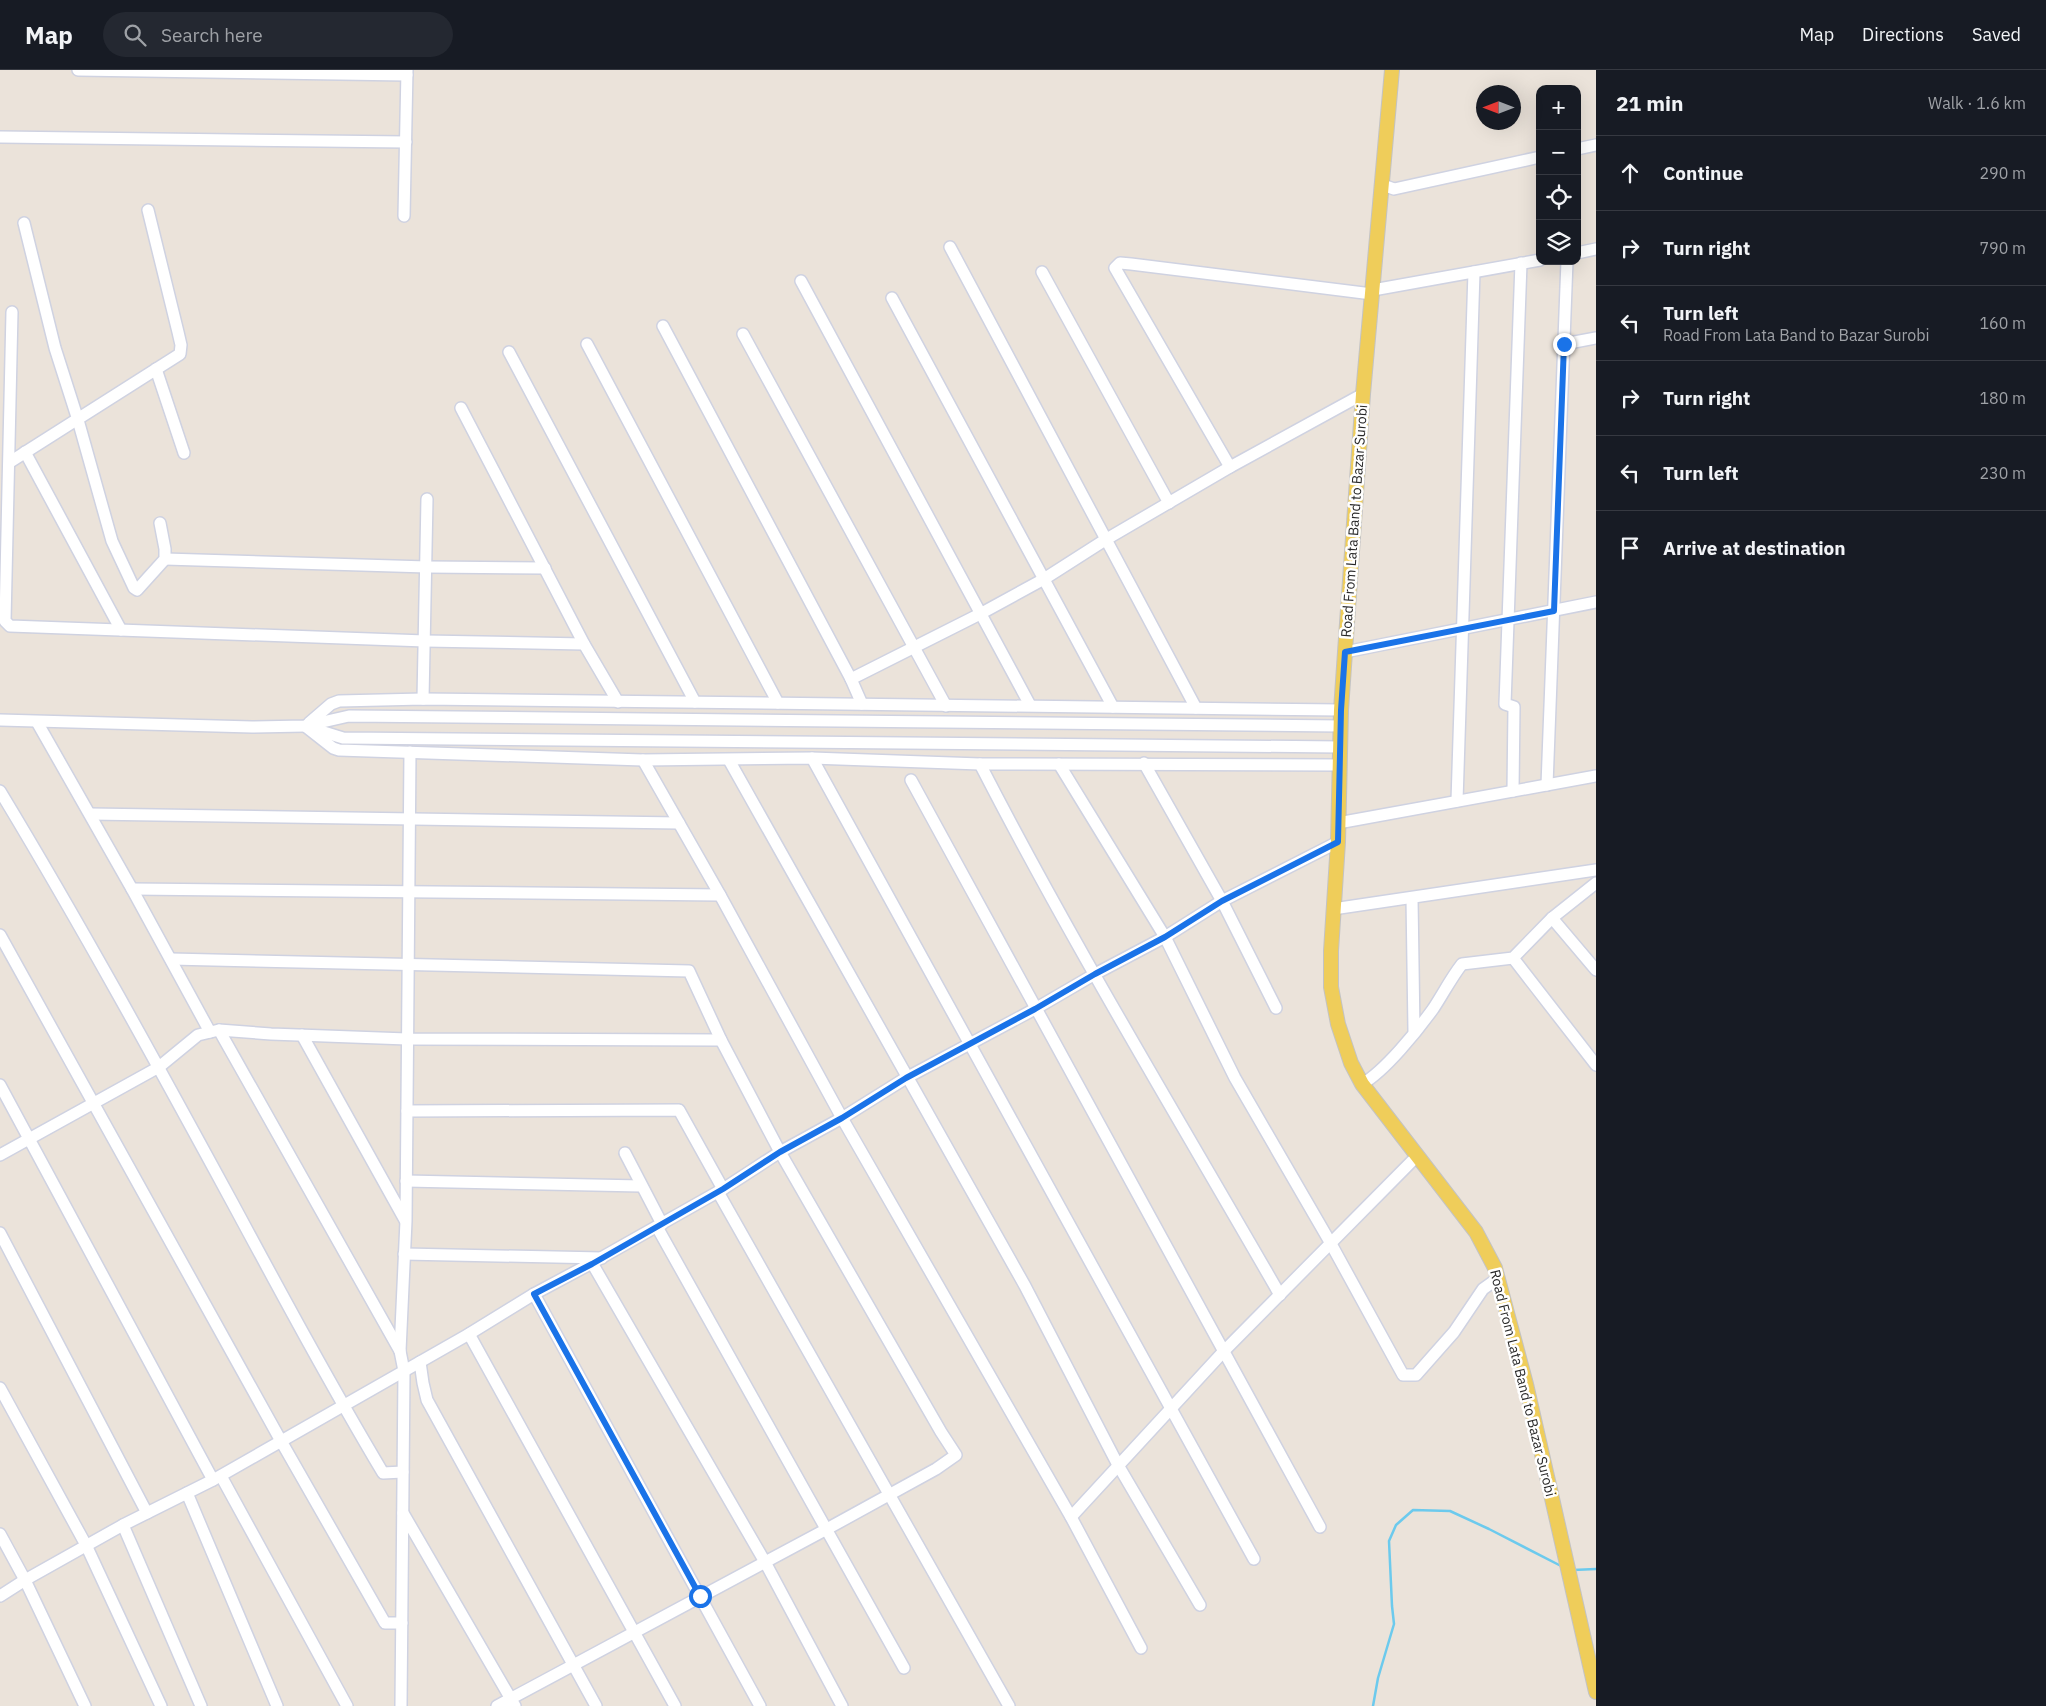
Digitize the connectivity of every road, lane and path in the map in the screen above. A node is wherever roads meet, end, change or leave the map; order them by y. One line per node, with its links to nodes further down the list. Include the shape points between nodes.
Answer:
1 (78, 70): 3 (street)
2 (1392, 70): 9 (main road, Road From Lata Band to Bazar Surobi)
3 (407, 72): 5 (street)
4 (0, 137): 5 (street)
5 (406, 142): 11 (street)
6 (1596, 145): 7 (street)
7 (1581, 148)
8 (1536, 158): 9 (street, via 1394,189)
9 (1383, 185): 22 (main road, Road From Lata Band to Bazar Surobi)
10 (148, 210): 31 (street, via 181,345 180,354)
11 (404, 216)
12 (24, 223): 34 (street, via 55,348)
13 (950, 247): 42 (street)
14 (1596, 250): 15 (street)
15 (1581, 252)
16 (1536, 261): 17 (street)
17 (1521, 263): 20 (street); 50 (street)
18 (1567, 265): 29 (street)
19 (1042, 272): 40 (street)
20 (1474, 272): 22 (street); 51 (street)
21 (801, 281): 49 (street)
22 (1372, 292): 32 (main road, Road From Lata Band to Bazar Surobi); 38 (street, via 1131,264 1120,263 1115,268)
23 (892, 298): 46 (street)
24 (12, 312): 37 (street)
25 (663, 326): 57 (street)
26 (744, 334): 55 (street)
27 (1596, 338): 29 (street)
28 (587, 344): 61 (street)
29 (1564, 344): 48 (street)
30 (510, 352): 60 (street)
31 (156, 369): 34 (street); 36 (street)
32 (1363, 394): 38 (street); 56 (main road, Road From Lata Band to Bazar Surobi)
33 (461, 408): 45 (street)
34 (78, 420): 35 (street); 43 (street, via 112,541 134,588 137,590 142,586)
35 (25, 452): 37 (street); 52 (street)
36 (184, 453)
37 (10, 462): 52 (street, via 5,621 10,626)
38 (1230, 467): 40 (street)
39 (427, 499): 44 (street)
40 (1169, 503): 42 (street)
41 (160, 523): 43 (street)
42 (1105, 540): 46 (street); 66 (street)
43 (165, 559): 44 (street)
44 (427, 567): 45 (street); 53 (street)
45 (545, 568): 54 (street)
46 (1044, 579): 49 (street); 65 (street)
47 (1596, 602): 48 (street)
48 (1554, 611): 50 (street); 83 (street)
49 (980, 614): 55 (street); 64 (street)
50 (1508, 620): 51 (street); 85 (street, via 1505,704 1514,707)
51 (1463, 629): 56 (street); 86 (street)
52 (121, 630): 53 (street)
53 (425, 642): 54 (street); 58 (street)
54 (584, 644): 59 (street)
55 (915, 647): 57 (street); 63 (street)
56 (1345, 652): 67 (main road, Road From Lata Band to Bazar Surobi)
57 (851, 679): 62 (street)
58 (423, 699): 59 (street); 70 (street, via 339,700)
59 (618, 702): 60 (street)
60 (695, 702): 61 (street)
61 (778, 703): 62 (street)
62 (862, 704): 63 (street)
63 (946, 706): 64 (street)
64 (1030, 706): 65 (street)
65 (1113, 707): 66 (street)
66 (1196, 708): 67 (street)
67 (1341, 710): 71 (main road, Road From Lata Band to Bazar Surobi)
68 (0, 720): 69 (street)
69 (37, 722): 70 (street); 87 (street)
70 (305, 726): 71 (street, via 349,716); 72 (street, via 343,738); 73 (street, via 339,750)
71 (1341, 726): 72 (main road, Road From Lata Band to Bazar Surobi)
72 (1340, 747): 80 (main road, Road From Lata Band to Bazar Surobi)
73 (410, 752): 75 (street); 88 (street)
74 (812, 758): 76 (street); 78 (street); 115 (street)
75 (643, 760): 76 (street); 89 (street)
76 (729, 760): 118 (street)
77 (1144, 763): 79 (street); 80 (street); 98 (street)
78 (980, 764): 79 (street); 107 (street)
79 (1059, 764): 102 (street)
80 (1340, 765): 90 (main road, Road From Lata Band to Bazar Surobi)
81 (1596, 776): 83 (street)
82 (911, 780): 109 (street)
83 (1547, 785): 85 (street)
84 (0, 791): 117 (street)
85 (1513, 791): 86 (street)
86 (1457, 801): 90 (street)
87 (90, 814): 88 (street); 94 (street)
88 (410, 818): 89 (street); 95 (street)
89 (679, 823): 96 (street)
90 (1338, 823): 91 (main road, Road From Lata Band to Bazar Surobi)
91 (1338, 842): 98 (street); 99 (main road, Road From Lata Band to Bazar Surobi)
92 (1596, 870): 97 (street)
93 (1596, 883): 100 (street)
94 (132, 889): 95 (street); 104 (street)
95 (410, 890): 96 (street); 105 (street)
96 (720, 895): 123 (street)
97 (1412, 898): 99 (street); 111 (street)
98 (1222, 901): 102 (street); 108 (street)
99 (1333, 909): 119 (main road, Road From Lata Band to Bazar Surobi, via 1331,987 1338,1024)
100 (1552, 918): 103 (street); 106 (street)
101 (0, 935): 121 (street)
102 (1165, 937): 107 (street); 135 (street, via 1235,1078)
103 (1513, 958): 111 (street, via 1462,964); 116 (street)
104 (171, 960): 105 (street); 110 (street)
105 (409, 966): 113 (street); 114 (street, via 688,971)
106 (1596, 970)
107 (1095, 974): 109 (street); 140 (street)
108 (1276, 1008)
109 (1035, 1009): 115 (street); 143 (street)
110 (215, 1031): 112 (street); 117 (street, via 198,1035); 142 (street)
111 (1414, 1031): 119 (street, via 1374,1077)
112 (302, 1035): 113 (street); 132 (street)
113 (407, 1039): 114 (street); 122 (street)
114 (721, 1040): 125 (street)
115 (970, 1044): 118 (street); 148 (street)
116 (1596, 1065)
117 (159, 1067): 121 (street); 147 (street)
118 (906, 1078): 123 (street); 150 (street, via 1025,1286)
119 (1362, 1084): 128 (main road, Road From Lata Band to Bazar Surobi)
120 (0, 1085): 124 (street)
121 (92, 1104): 124 (street); 149 (street)
122 (407, 1112): 129 (street); 131 (street, via 679,1110)
123 (842, 1118): 125 (street); 157 (street)
124 (30, 1138): 127 (street); 152 (street)
125 (780, 1152): 131 (street); 154 (street, via 956,1455)
126 (625, 1153): 130 (street)
127 (0, 1155)
128 (1417, 1156): 135 (street); 138 (main road, Road From Lata Band to Bazar Surobi, via 1476,1232)
129 (406, 1182): 130 (street); 132 (street)
130 (641, 1186): 133 (street)
131 (721, 1190): 133 (street); 154 (street)
132 (406, 1221): 136 (street)
133 (659, 1225): 137 (street); 160 (street)
134 (0, 1233): 156 (street)
135 (1330, 1242): 138 (street, via 1403,1375 1416,1375 1454,1332 1484,1289); 140 (street)
136 (404, 1254): 137 (street); 142 (street)
137 (598, 1261): 139 (street); 164 (street)
138 (1497, 1279): 174 (main road, Road From Lata Band to Bazar Surobi, via 1526,1384)
139 (534, 1294): 141 (street); 167 (street)
140 (1280, 1295): 143 (street)
141 (469, 1334): 144 (street); 170 (street)
142 (400, 1351): 145 (street)
143 (1224, 1351): 148 (street); 159 (street)
144 (420, 1362): 145 (street); 172 (street, via 427,1400)
145 (404, 1371): 147 (street); 151 (street)
146 (0, 1388): 162 (street)
147 (343, 1406): 149 (street); 151 (street, via 383,1473)
148 (1172, 1409): 150 (street); 163 (street)
149 (281, 1441): 152 (street); 169 (street, via 385,1623)
150 (1118, 1465): 157 (street); 168 (street)
151 (403, 1472): 155 (street)
152 (217, 1478): 153 (street); 180 (street)
153 (188, 1493): 156 (street); 179 (street)
154 (889, 1494): 160 (street); 187 (street)
155 (403, 1512): 169 (street); 175 (street)
156 (147, 1513): 158 (street)
157 (1071, 1517): 171 (street)
158 (123, 1525): 162 (street); 178 (street)
159 (1320, 1527)
160 (825, 1530): 164 (street); 173 (street)
161 (0, 1534): 165 (street)
162 (86, 1545): 165 (street); 177 (street)
163 (1254, 1559)
164 (765, 1562): 167 (street); 186 (street)
165 (25, 1580): 166 (street); 176 (street)
166 (0, 1596)
167 (700, 1596): 170 (street); 185 (street)
168 (1200, 1605)
169 (402, 1623): 181 (street)
170 (634, 1632): 172 (street); 184 (street)
171 (1141, 1648)
172 (574, 1664): 175 (street); 183 (street)
173 (904, 1668)
174 (1596, 1692)
175 (513, 1702): 182 (street)
176 (85, 1706)
177 (161, 1706)
178 (201, 1706)
179 (278, 1706)
180 (347, 1706)
181 (401, 1706)
182 (497, 1706)
183 (596, 1706)
184 (675, 1706)
185 (760, 1706)
186 (842, 1706)
187 (1009, 1706)

